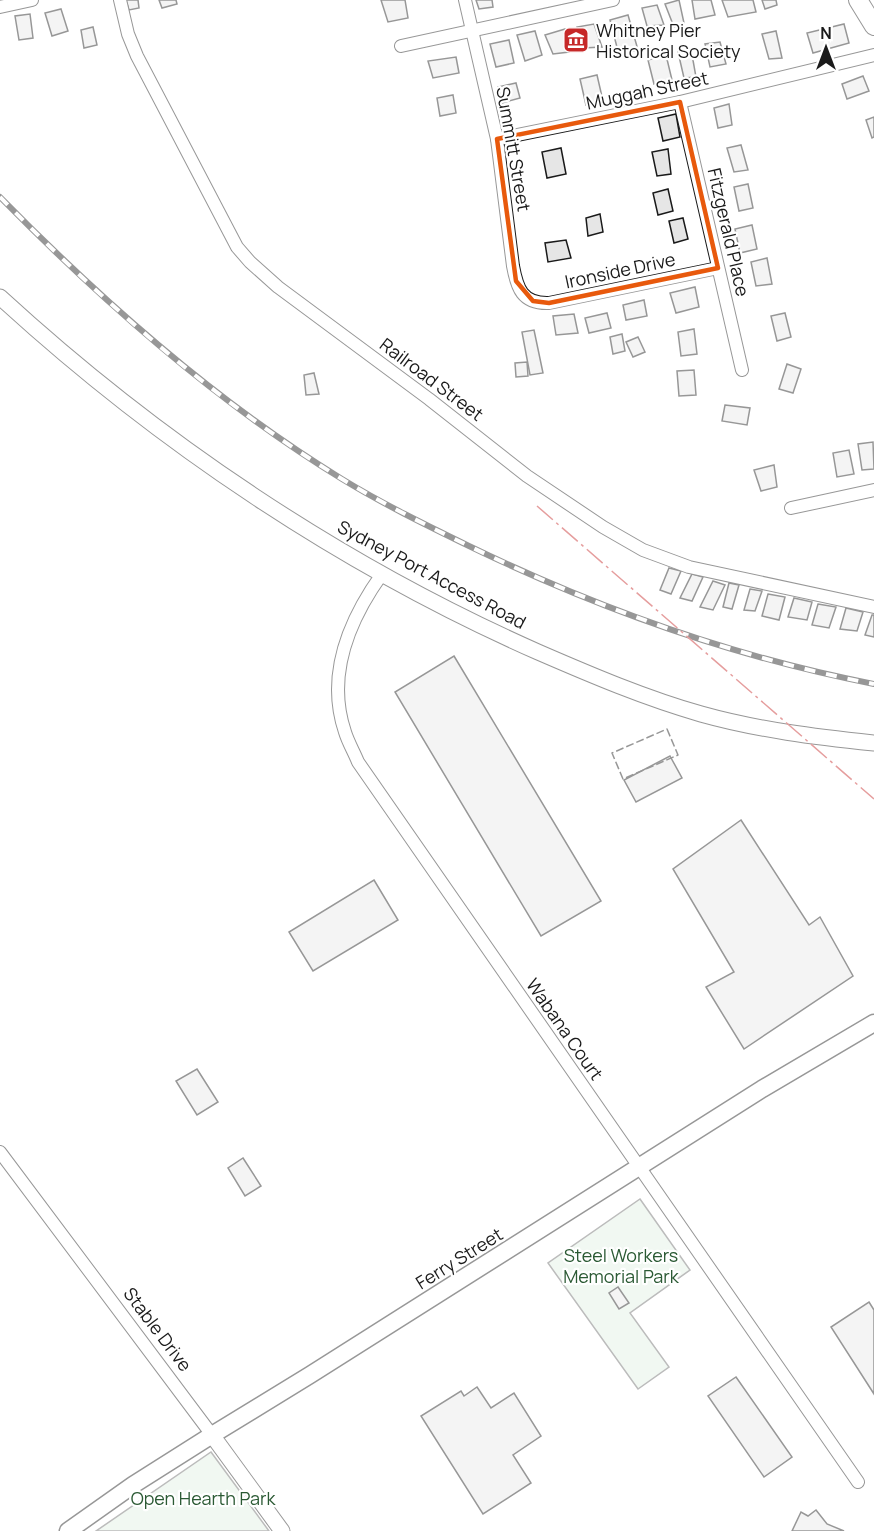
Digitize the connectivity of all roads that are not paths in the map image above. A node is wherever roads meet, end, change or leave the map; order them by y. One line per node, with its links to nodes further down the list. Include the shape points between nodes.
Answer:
1 (32, 0): 6 (street)
2 (120, 0): 20 (street, Railroad Street, via 137,56 237,247 278,287 527,476 643,550 709,572)
3 (465, 0): 8 (street, Summitt Street)
4 (612, 0): 8 (street)
5 (858, 0): 7 (main road)
6 (0, 7)
7 (874, 26)
8 (474, 30): 9 (street); 12 (street, Summitt Street)
9 (401, 46)
10 (874, 55): 11 (street, Muggah Street)
11 (680, 102): 12 (street, Muggah Street); 13 (street, Fitzgerald Place)
12 (497, 139): 15 (street, Summitt Street, via 513,266 519,288)
13 (718, 268): 15 (street, Ironside Drive, via 549,303); 16 (street, Fitzgerald Place)
14 (0, 297): 19 (street, Sydney Port Access Road, via 76,365 166,434 261,500)
15 (530, 300)
16 (742, 370)
17 (874, 490): 18 (street)
18 (791, 508)
19 (382, 574): 21 (street, Sydney Port Access Road, via 474,623 584,672 700,714 819,738); 24 (street, Wabana Court, via 347,634 338,685 345,732 358,762)
20 (874, 607)
21 (874, 743)
22 (874, 1023): 24 (main road, Ferry Street)
23 (0, 1152): 25 (street, Stable Drive)
24 (640, 1167): 25 (main road, Ferry Street); 26 (street, Wabana Court)
25 (212, 1435): 27 (main road, Ferry Street); 28 (street, Stable Drive)
26 (858, 1482)
27 (68, 1531)
28 (282, 1531)

